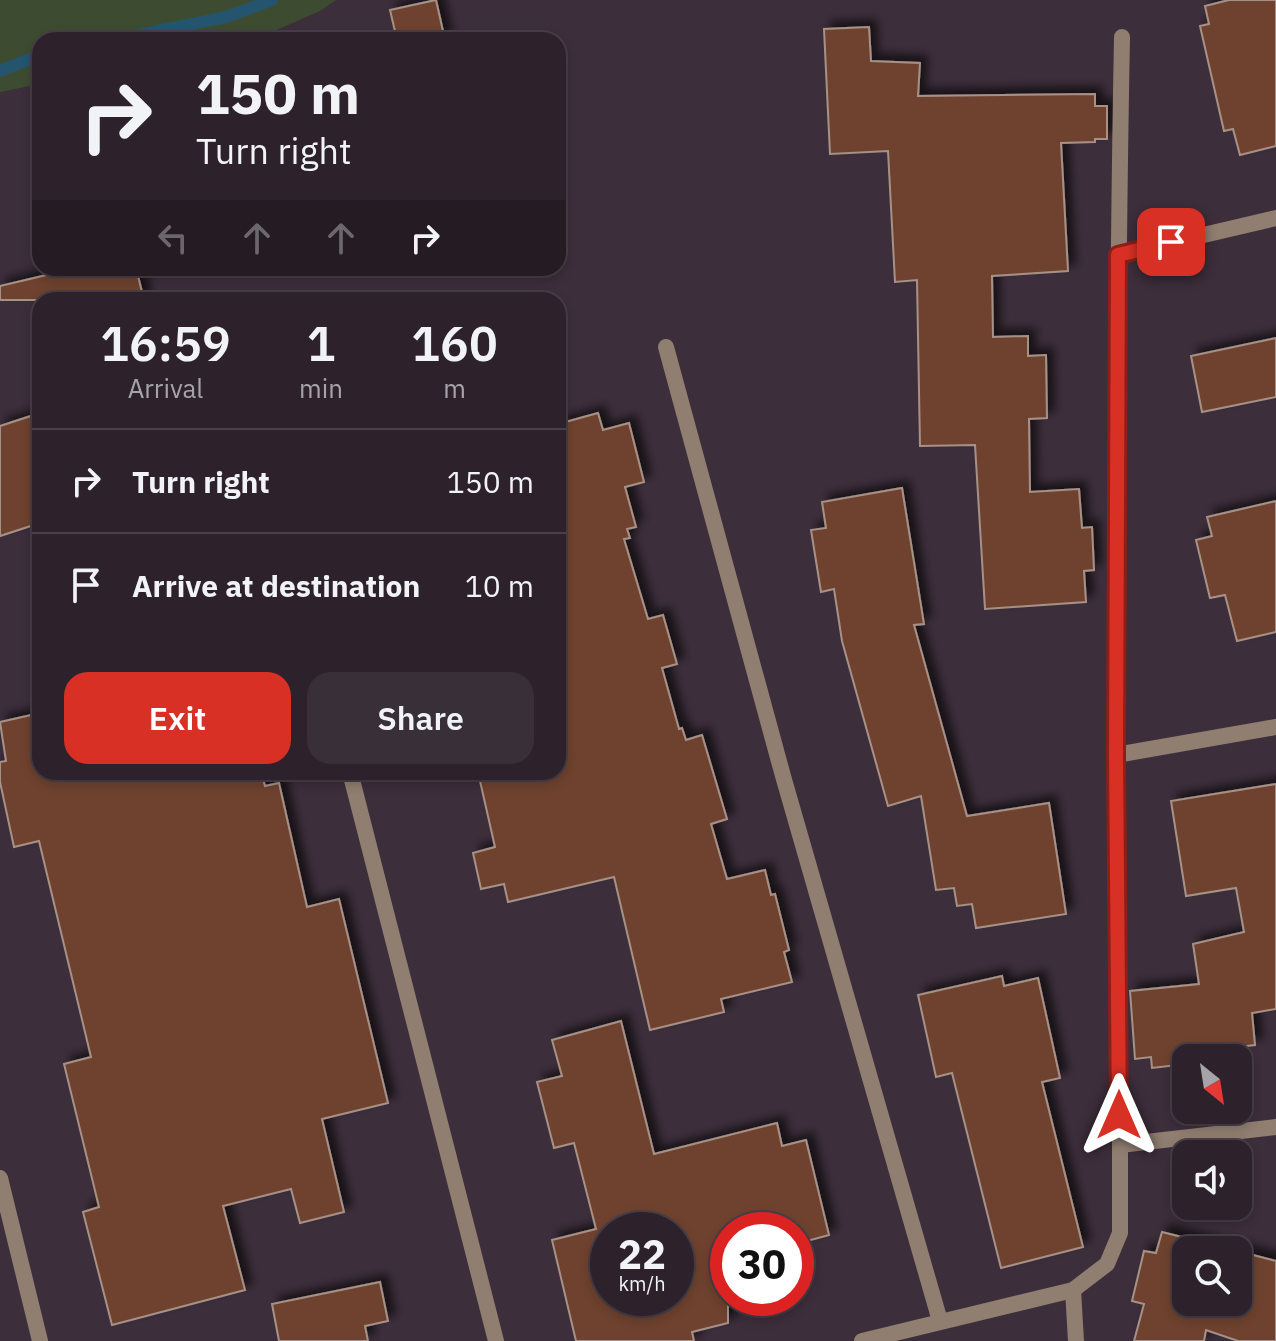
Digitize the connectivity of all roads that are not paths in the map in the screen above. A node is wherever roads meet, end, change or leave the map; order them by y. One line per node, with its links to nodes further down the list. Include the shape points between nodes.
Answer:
1 (1122, 37): 3 (street)
2 (1276, 218): 3 (street)
3 (1118, 255): 6 (street)
4 (666, 347): 12 (street)
5 (1276, 727): 6 (street)
6 (1116, 755): 9 (street)
7 (352, 780): 14 (street)
8 (1276, 1127): 9 (street)
9 (1120, 1145): 11 (street, via 1120,1233 1107,1264)
10 (0, 1178): 13 (street)
11 (1073, 1290): 12 (street); 16 (street)
12 (940, 1321): 15 (street)
13 (40, 1341)
14 (496, 1341)
15 (862, 1341)
16 (1076, 1341)

